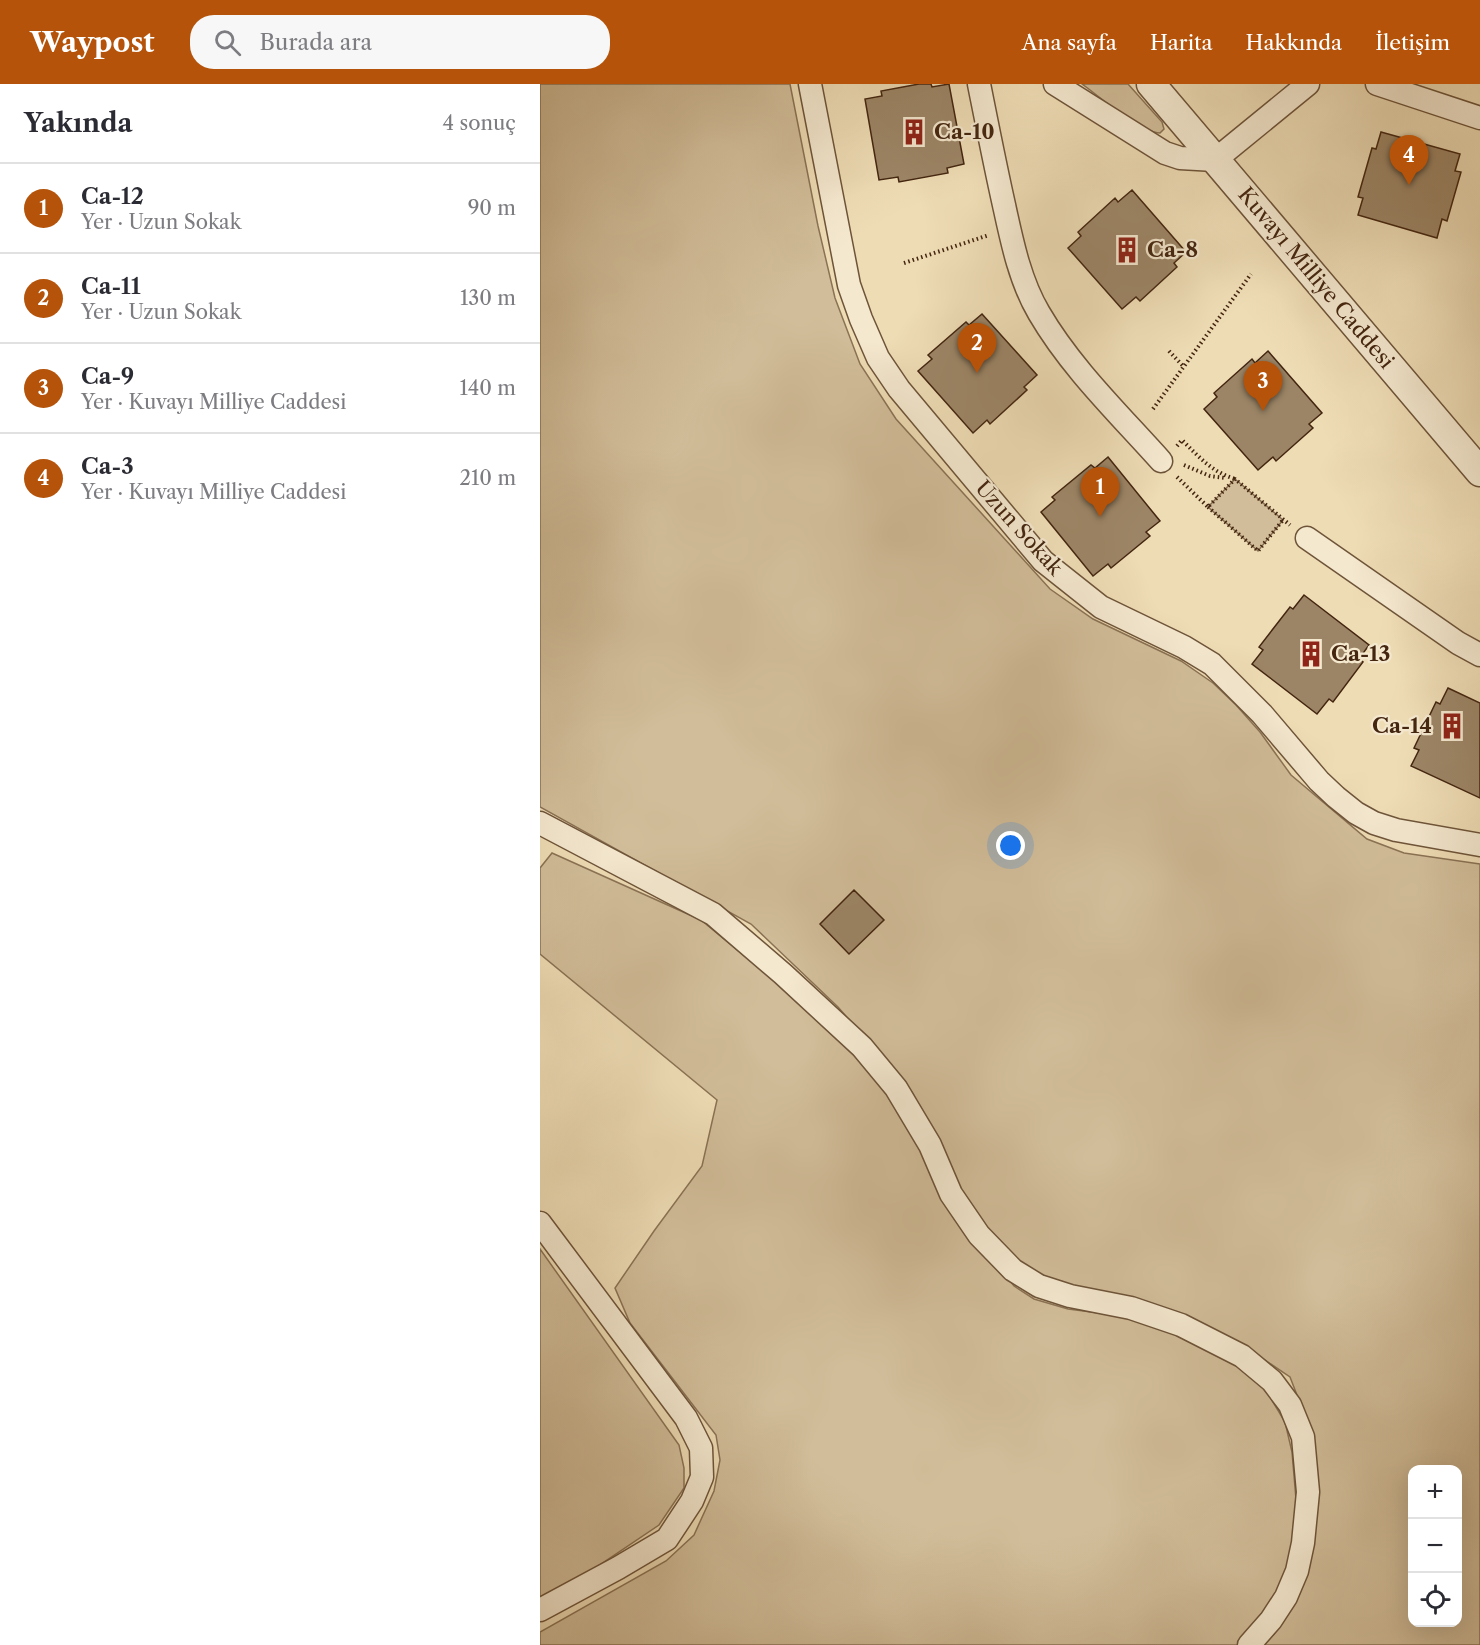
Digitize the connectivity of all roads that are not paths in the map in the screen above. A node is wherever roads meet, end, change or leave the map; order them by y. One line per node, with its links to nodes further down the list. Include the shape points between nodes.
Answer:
1 (810, 84): 14 (street, Uzun Sokak, via 849,285 878,358 898,389 1043,561 1101,607 1212,664 1262,714 1319,781 1356,813 1396,830)
2 (979, 84): 9 (street, via 1024,282 1060,345)
3 (1055, 84): 8 (street, via 1165,153)
4 (1151, 84): 8 (street, Kuvayı Milliye Caddesi)
5 (1308, 84): 8 (street)
6 (1377, 84): 7 (street)
7 (1480, 118)
8 (1215, 160): 10 (street, Kuvayı Milliye Caddesi)
9 (1165, 457)
10 (1480, 472)
11 (1307, 538): 12 (street)
12 (1480, 655)
13 (540, 823): 17 (street, via 713,914 862,1047 896,1088 930,1145 951,1194 979,1236 1013,1270 1039,1286 1131,1308 1181,1325 1242,1356 1272,1381 1290,1405 1303,1437 1308,1492 1297,1571 1286,1597)
14 (1480, 845)
15 (540, 1223): 16 (street, via 686,1418 701,1448 702,1477 692,1501 667,1539)
16 (540, 1610)
17 (1250, 1645)

